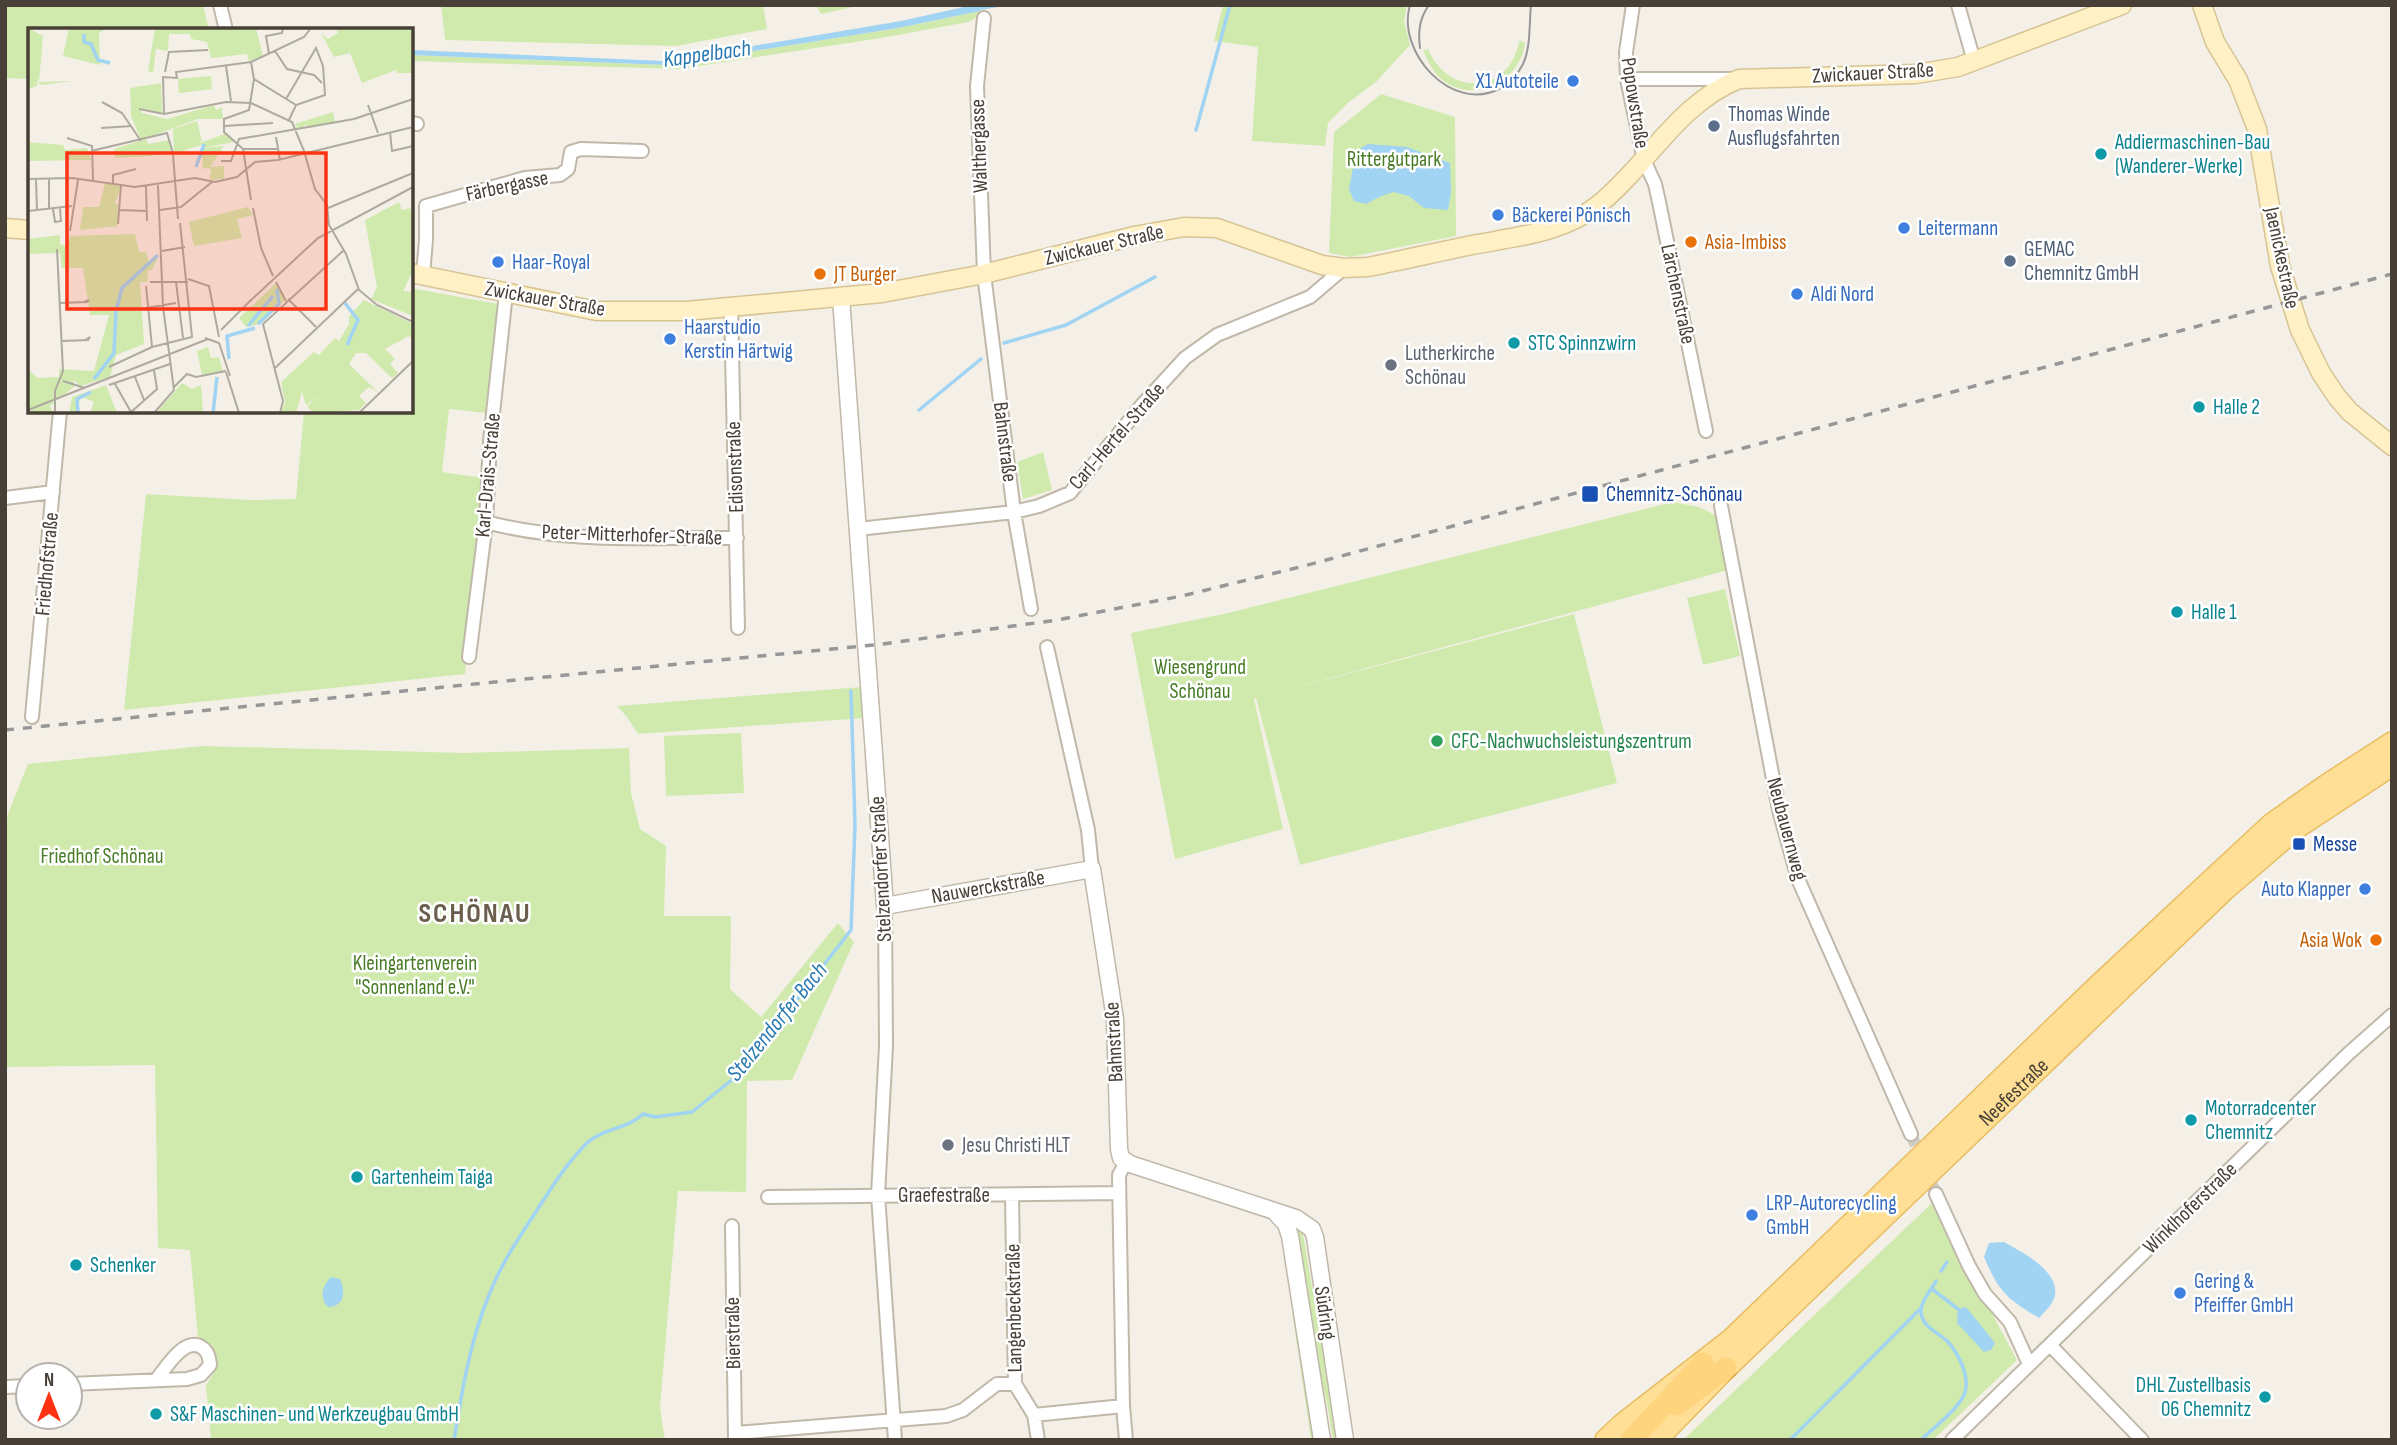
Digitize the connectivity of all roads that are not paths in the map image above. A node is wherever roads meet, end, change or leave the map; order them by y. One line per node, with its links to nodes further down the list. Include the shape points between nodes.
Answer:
1 (220, 5): 7 (street)
2 (1633, 5): 9 (street, Popowstraße)
3 (1958, 5): 8 (street)
4 (2122, 5): 8 (main road, Zwickauer Straße)
5 (2202, 5): 23 (main road, Jaenickestraße, via 2257,129 2280,266 2300,330 2337,397)
6 (984, 18): 17 (street, Walthergasse, via 977,86)
7 (226, 28)
8 (1974, 61): 10 (main road, Zwickauer Straße, via 1916,74)
9 (1627, 79): 10 (street, Zwickauer Straße); 12 (street, Popowstraße)
10 (1739, 79): 12 (main road, Zwickauer Straße, via 1693,106)
11 (642, 151): 16 (street, Färbergasse, via 581,149 571,152 568,169 560,175 525,178 426,206 426,240)
12 (1644, 160): 15 (main road, Zwickauer Straße, via 1598,205 1545,230); 22 (street, Lärchenstraße, via 1657,193)
13 (5, 228): 14 (main road)
14 (28, 230)
15 (1344, 268): 17 (main road, Zwickauer Straße, via 1322,265 1217,228 1184,227); 27 (street, Carl-Hertel-Straße, via 1310,297 1217,335 1185,358 1070,493)
16 (417, 274): 18 (main road, Zwickauer Straße)
17 (984, 274): 19 (main road, Zwickauer Straße); 27 (street, Bahnstraße)
18 (506, 293): 20 (main road, Zwickauer Straße, via 597,311 686,312); 28 (street, Karl-Drais-Straße)
19 (841, 298): 20 (main road, Zwickauer Straße); 29 (street, Stelzendorfer Straße)
20 (731, 306): 30 (street, Edisonstraße)
21 (60, 413): 24 (street, Friedhofstraße)
22 (1706, 431)
23 (2392, 446)
24 (53, 492): 25 (street); 35 (street, Friedhofstraße)
25 (5, 498)
26 (1721, 506): 41 (street, Neubauernweg, via 1779,810 1798,879)
27 (1014, 512): 29 (street, Carl-Hertel-Straße); 31 (street, Bahnstraße)
28 (486, 522): 30 (street, Peter-Mitterhofer-Straße, via 519,531 580,537); 34 (street, Karl-Drais-Straße)
29 (858, 529): 39 (street, Stelzendorfer Straße)
30 (737, 538): 32 (street, Edisonstraße)
31 (1031, 609)
32 (738, 628)
33 (1047, 647): 38 (street, Bahnstraße, via 1088,830)
34 (469, 657)
35 (32, 716)
36 (2392, 743): 51 (main road, Neefestraße, via 2272,824)
37 (2392, 765): 53 (main road, Neefestraße, via 2296,828 2224,890)
38 (1092, 869): 39 (street, Nauwerckstraße); 42 (street, Bahnstraße, via 1115,1019 1119,1149)
39 (885, 906): 45 (street, Stelzendorfer Straße, via 886,1046)
40 (2392, 1014): 50 (street, Winklhoferstraße)
41 (1911, 1134)
42 (1126, 1163): 43 (street, Bahnstraße, via 1119,1175); 48 (street, Südring)
43 (1119, 1193): 46 (street, Graefestraße); 57 (street, Bahnstraße)
44 (1936, 1194): 52 (street, via 1969,1266 1985,1294 2010,1322)
45 (878, 1195): 46 (street, Graefestraße); 47 (street, Graefestraße); 59 (street, Stelzendorfer Straße)
46 (1012, 1196): 56 (street, Langenbeckstraße)
47 (768, 1197)
48 (1273, 1211): 65 (street, Südring, via 1290,1236); 66 (street, Südring, via 1305,1223 1315,1237)
49 (732, 1226): 60 (street, Bierstraße)
50 (2050, 1345): 52 (street, Winklhoferstraße); 69 (street)
51 (1703, 1363): 61 (highway, Neefestraße); 67 (main road, Neefestraße)
52 (2029, 1364): 68 (street, Winklhoferstraße)
53 (1726, 1368): 61 (highway, Neefestraße)
54 (156, 1380): 55 (street)
55 (84, 1383)
56 (1015, 1384): 58 (street, Langenbeckstraße); 59 (street, via 997,1384 946,1416)
57 (1123, 1406): 58 (street); 64 (street, Bahnstraße)
58 (1034, 1415): 63 (street)
59 (893, 1421): 60 (street); 62 (street, Stelzendorfer Straße)
60 (735, 1436)
61 (1643, 1436)
62 (895, 1440)
63 (1038, 1440)
64 (1126, 1440)
65 (1322, 1440)
66 (1345, 1440)
67 (1606, 1440)
68 (1952, 1440)
69 (2142, 1440)

